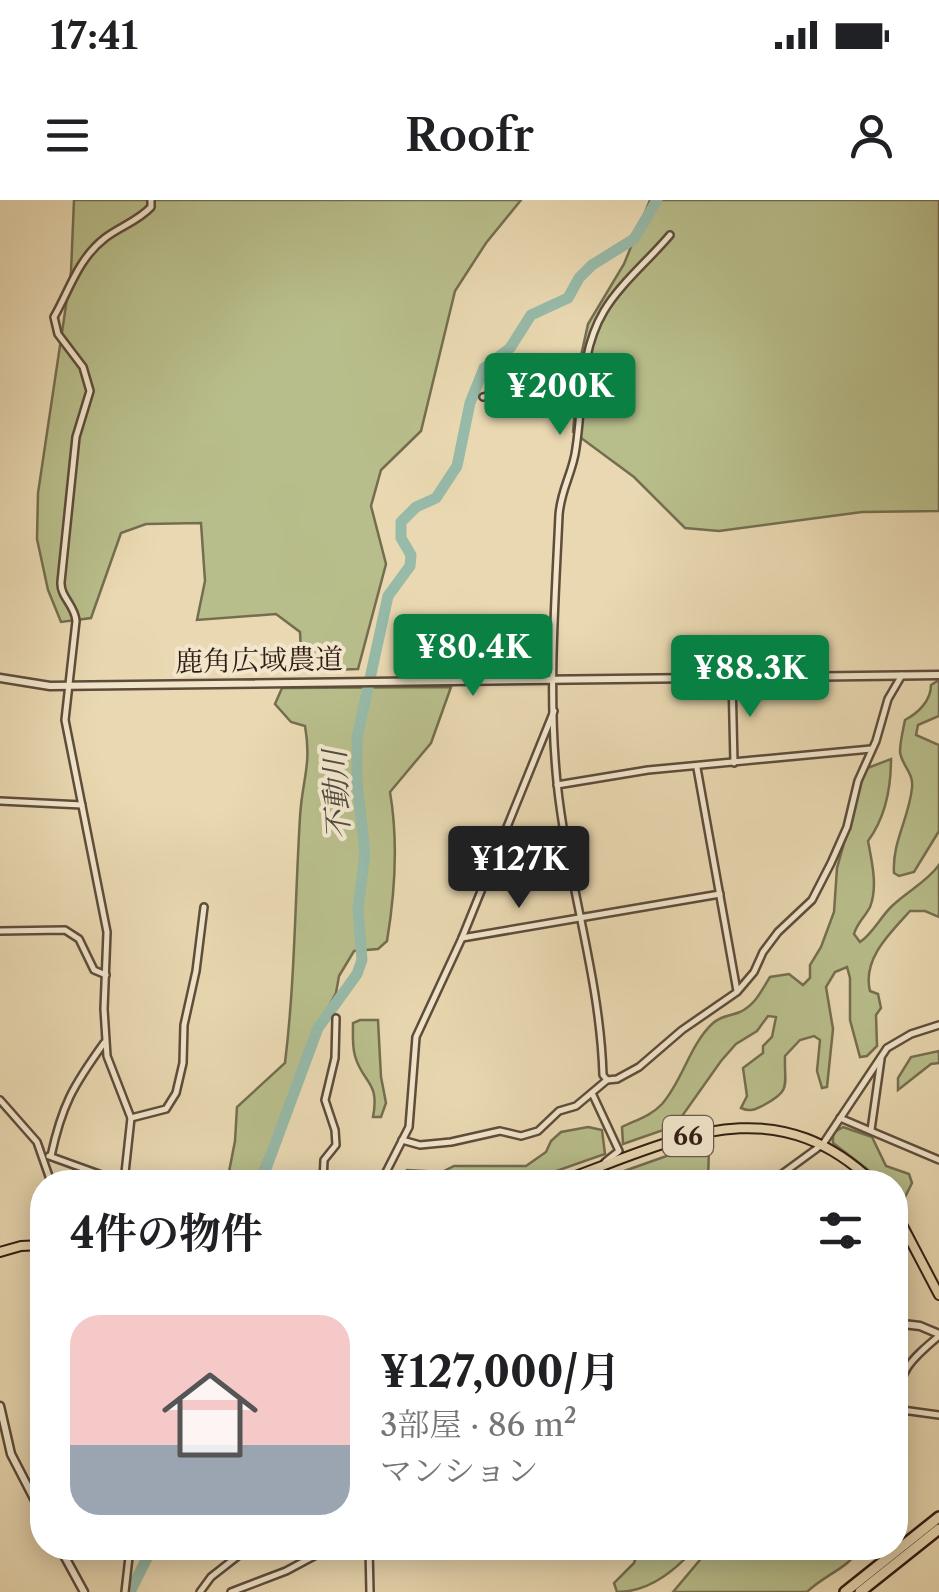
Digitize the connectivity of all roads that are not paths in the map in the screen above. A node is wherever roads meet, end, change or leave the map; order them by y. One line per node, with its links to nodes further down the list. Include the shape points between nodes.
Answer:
1 (151, 200): 10 (street, via 141,218 85,257 54,317 90,391 76,437 60,592 76,614)
2 (670, 235): 4 (street, via 602,314)
3 (484, 397): 4 (street, via 532,388)
4 (579, 397): 9 (street, via 574,462 561,492)
5 (902, 675): 6 (street, 鹿角広域農道); 8 (street, 鹿角広域農道); 12 (street)
6 (939, 675)
7 (0, 678): 10 (street, 鹿角広域農道)
8 (732, 678): 9 (street, 鹿角広域農道); 13 (street)
9 (552, 680): 10 (street, 鹿角広域農道); 11 (street)
10 (70, 685): 17 (street, via 65,720)
11 (555, 708): 15 (street); 22 (street)
12 (871, 749): 13 (street); 24 (street, via 847,827 812,900 778,932)
13 (734, 764): 14 (street)
14 (698, 768): 15 (street); 18 (street)
15 (557, 785): 20 (street)
16 (0, 801): 17 (street)
17 (82, 805): 23 (street, via 107,932)
18 (720, 894): 20 (street); 24 (street)
19 (204, 907): 32 (street, via 176,1093 166,1109)
20 (582, 918): 22 (street); 29 (street)
21 (0, 931): 23 (street, via 65,930 78,939 94,970)
22 (462, 938): 35 (street, via 416,1038 409,1126)
23 (106, 975): 27 (street)
24 (737, 992): 29 (street, via 639,1067)
25 (336, 1018): 43 (street, via 325,1100 336,1145)
26 (939, 1025): 28 (street, via 911,1034)
27 (104, 1042): 32 (street); 37 (street, via 69,1095)
28 (881, 1056): 33 (street); 34 (street)
29 (607, 1080): 30 (street)
30 (592, 1093): 35 (street, via 522,1136 500,1131 436,1144); 39 (street, via 619,1151)
31 (0, 1100): 37 (street)
32 (131, 1118): 42 (street)
33 (840, 1118): 34 (street); 36 (street)
34 (870, 1130): 38 (street)
35 (402, 1140): 44 (street)
36 (823, 1144): 39 (main road, 66, via 780,1130 724,1128); 46 (street); 47 (main road, 66)
37 (47, 1156): 40 (street); 41 (street)
38 (939, 1160)
39 (597, 1169): 45 (main road, 66)
40 (49, 1170)
41 (87, 1170)
42 (124, 1170)
43 (324, 1170)
44 (386, 1170)
45 (594, 1170)
46 (787, 1170)
47 (856, 1170)
48 (908, 1236): 51 (main road)
49 (30, 1246): 50 (main road)
50 (0, 1252)
51 (939, 1296)
52 (908, 1325): 53 (street)
53 (939, 1335): 54 (street)
54 (908, 1365)
55 (0, 1406): 58 (street, via 11,1454)
56 (908, 1411): 57 (street)
57 (939, 1415)
58 (30, 1491)
59 (939, 1517): 61 (highway)
60 (939, 1530): 62 (highway)
61 (908, 1542)
62 (908, 1554)
63 (67, 1560): 70 (street)
64 (129, 1560): 71 (street)
65 (233, 1560): 72 (street)
66 (306, 1560): 73 (street)
67 (370, 1560): 74 (street)
68 (885, 1560): 75 (highway)
69 (901, 1560): 76 (highway)
70 (84, 1592)
71 (125, 1592)
72 (200, 1592)
73 (231, 1592)
74 (370, 1592)
75 (845, 1592)
76 (860, 1592)

